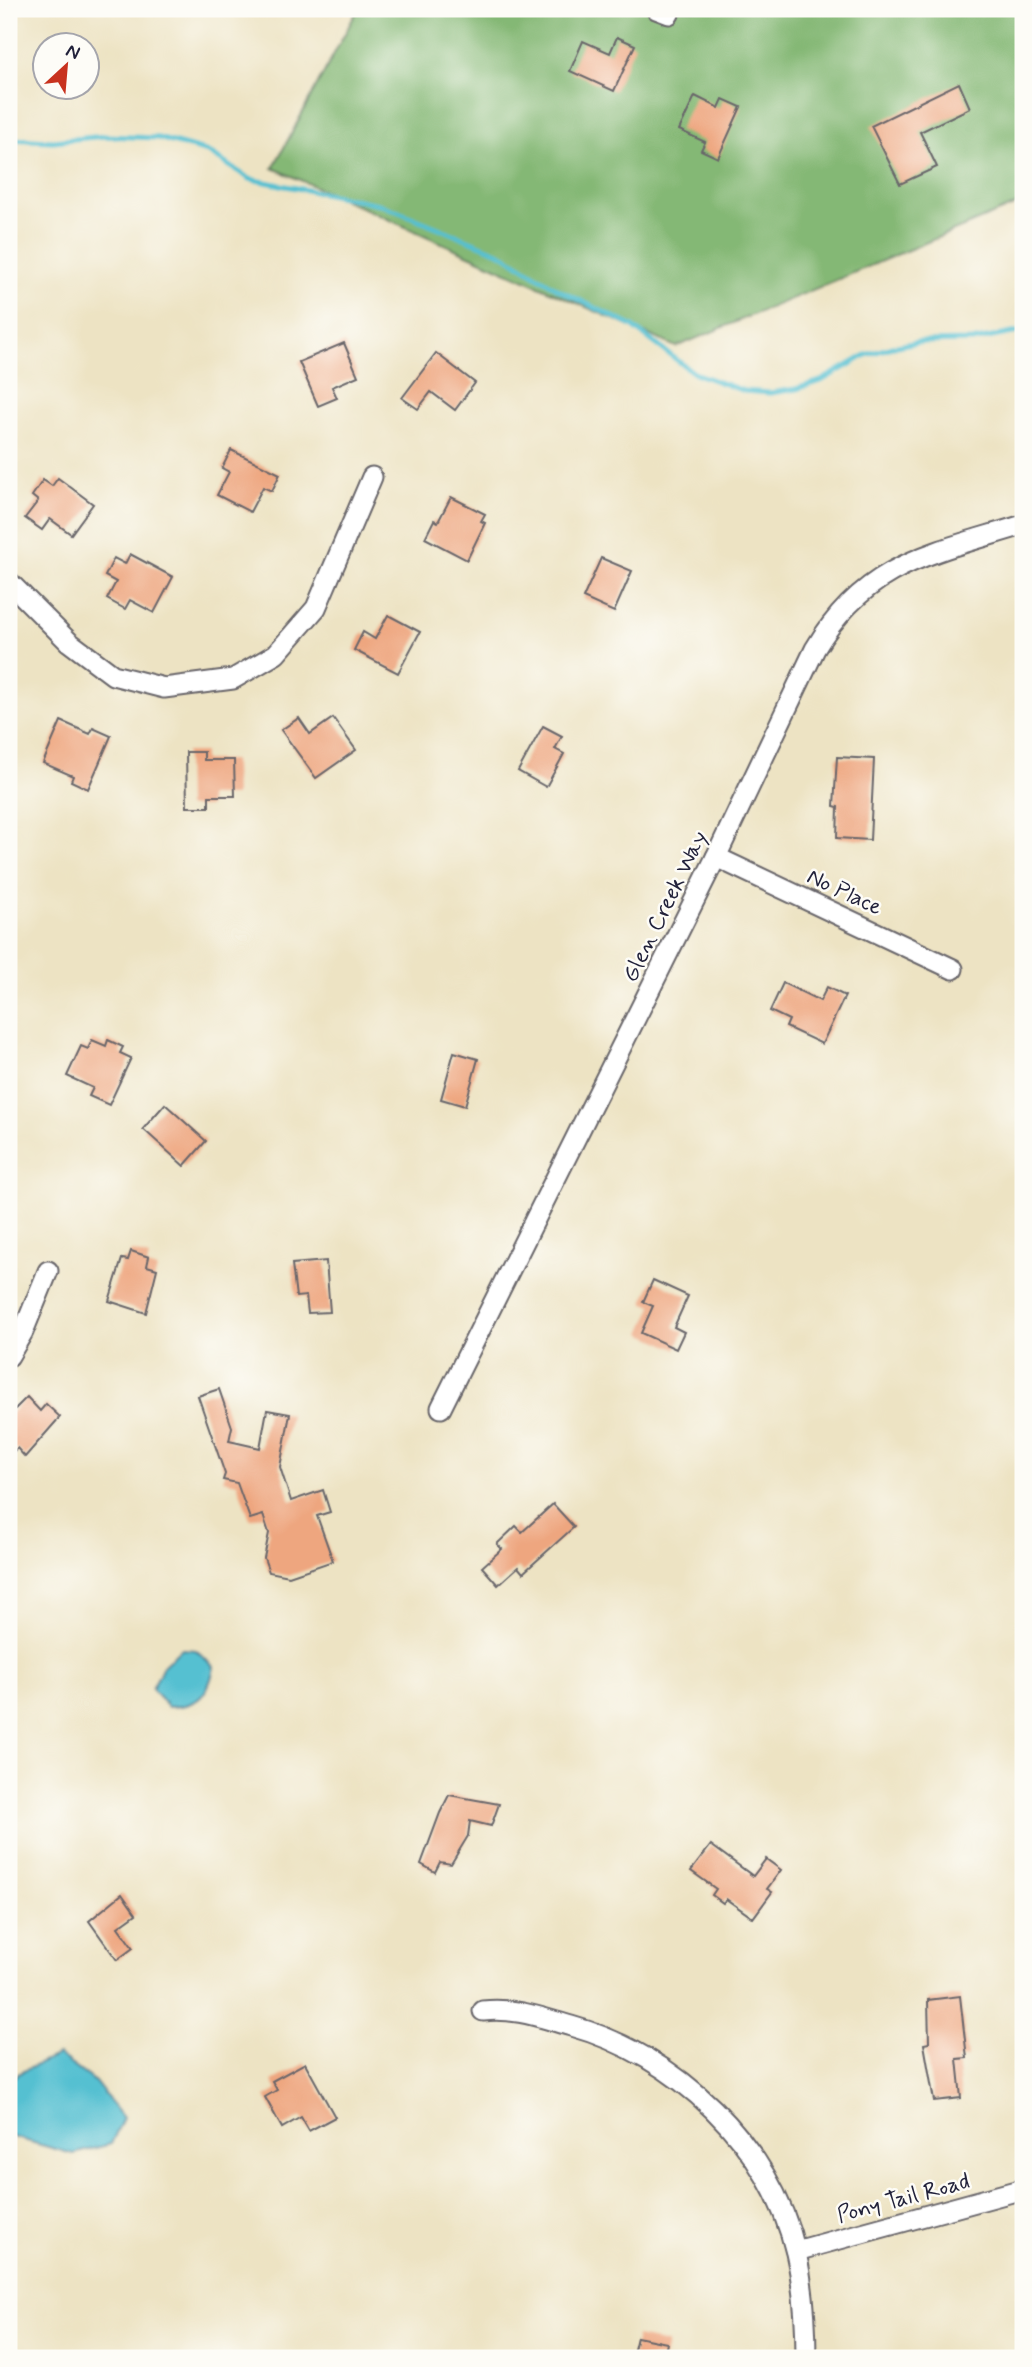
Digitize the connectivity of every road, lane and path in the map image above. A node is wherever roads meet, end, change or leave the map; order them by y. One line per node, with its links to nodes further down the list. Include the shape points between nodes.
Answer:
1 (372, 477): 3 (street, via 316,608 276,654 233,679 164,688 113,675 69,642)
2 (1023, 525): 4 (street, Glen Creek Way, via 909,561 884,575 833,617)
3 (9, 582)
4 (716, 857): 5 (street, No Place); 8 (street, Glen Creek Way)
5 (953, 968)
6 (48, 1271): 7 (street)
7 (9, 1356)
8 (441, 1408)
9 (483, 2011): 11 (street, via 513,2010 589,2031 639,2053 682,2081 722,2118 753,2158 778,2202)
10 (1023, 2189): 11 (street, Pony Tail Road)
11 (796, 2251): 12 (street, via 806,2309)
12 (806, 2358)

